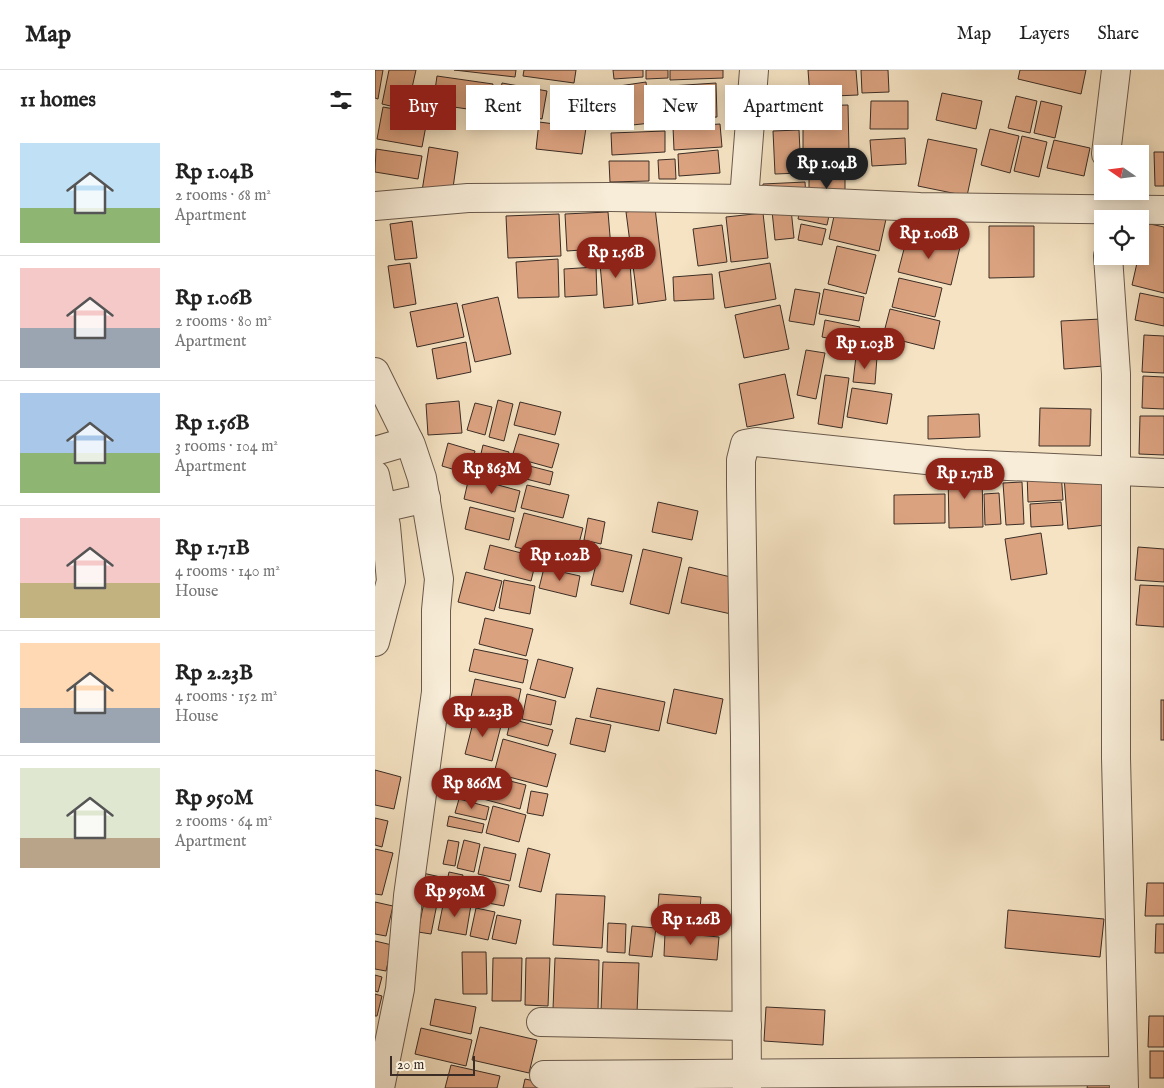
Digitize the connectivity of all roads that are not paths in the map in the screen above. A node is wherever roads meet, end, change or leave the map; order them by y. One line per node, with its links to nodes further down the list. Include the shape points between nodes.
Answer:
1 (753, 70): 4 (street)
2 (1116, 70): 3 (street)
3 (1107, 145)
4 (744, 200): 5 (street, via 468,198); 6 (street, via 920,207)
5 (375, 206)
6 (1104, 207): 7 (street)
7 (1164, 210)
8 (1109, 265): 11 (street, via 1115,374)
9 (375, 372): 10 (street)
10 (386, 453): 13 (street); 13 (street, via 422,478)
11 (1114, 472): 12 (street); 16 (street, via 964,464 756,442 745,444 741,486); 18 (street, via 1116,768)
12 (1164, 473)
13 (402, 504): 14 (street, via 391,581); 20 (street, via 439,579 436,692 408,896 400,989)
14 (375, 642)
15 (541, 1022): 16 (street)
16 (747, 1026): 19 (street)
17 (543, 1074): 19 (street)
18 (1124, 1080): 19 (street)
19 (747, 1081)
20 (381, 1088)

